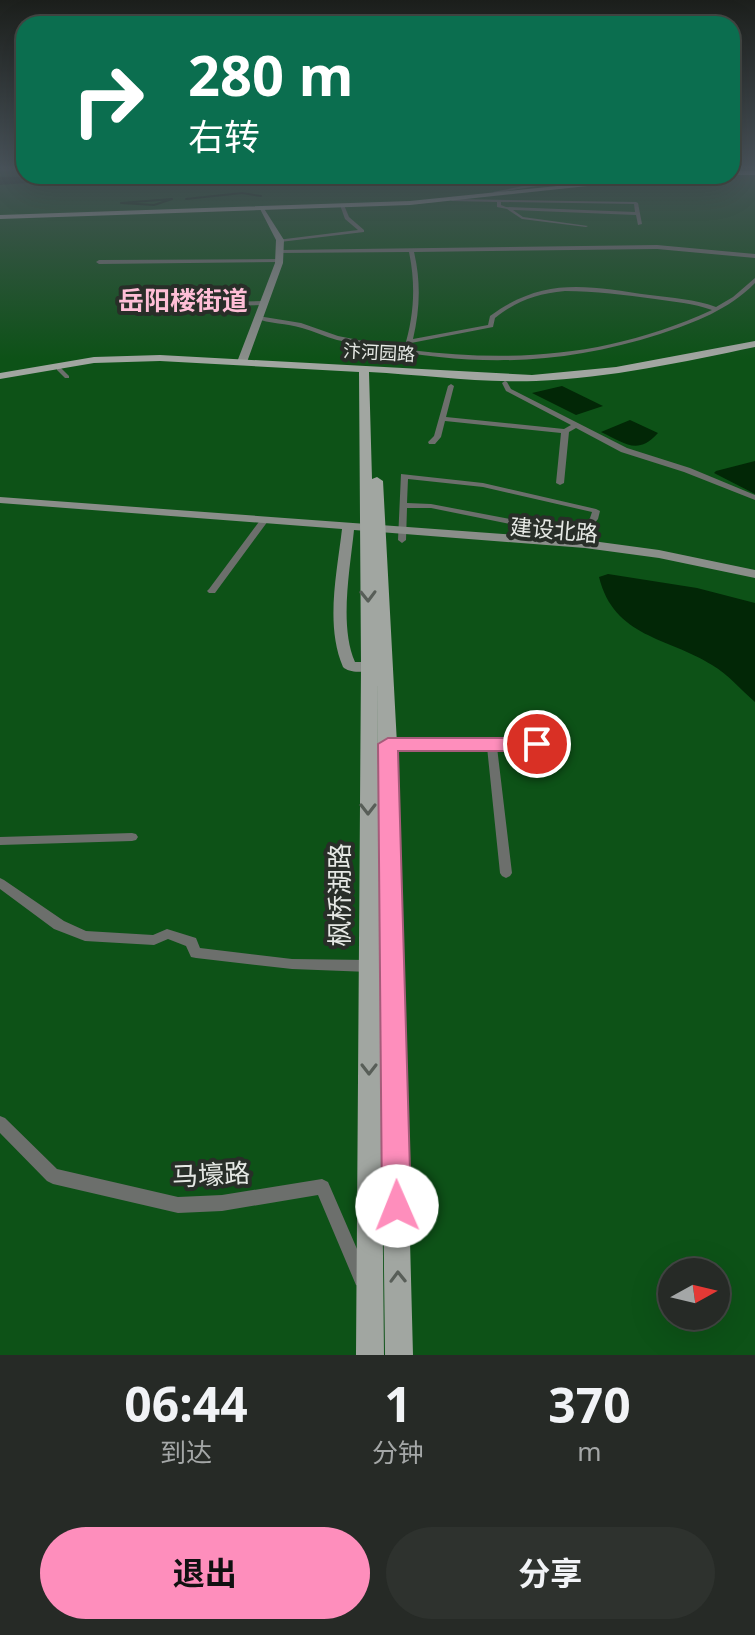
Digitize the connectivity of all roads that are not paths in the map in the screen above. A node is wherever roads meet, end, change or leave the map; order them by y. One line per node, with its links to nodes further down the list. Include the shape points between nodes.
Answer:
1 (275, 232): 3 (main road)
2 (351, 232): 3 (street)
3 (280, 240): 5 (main road)
4 (411, 250): 5 (street); 6 (street, via 657,247); 13 (street, via 419,292)
5 (280, 256): 7 (street); 10 (main road)
6 (755, 256)
7 (99, 262)
8 (755, 280): 11 (street)
9 (218, 302): 10 (street)
10 (264, 303): 12 (main road)
11 (718, 310): 13 (street, via 697,302 554,288 519,297 492,317 491,326); 15 (street, via 639,340 560,358 505,361)
12 (258, 318): 15 (street); 17 (main road)
13 (409, 342): 15 (street)
14 (755, 344): 19 (main road, 汴河园路, via 643,368 566,376)
15 (406, 351)
16 (755, 351): 21 (main road, 汴河园路, via 620,378)
17 (242, 362): 18 (main road, 汴河园路); 20 (main road, 汴河园路, via 118,359 58,364)
18 (282, 366): 19 (main road, 汴河园路); 20 (main road, 汴河园路, via 163,362)
19 (370, 372): 21 (main road, 汴河园路); 26 (main road)
20 (0, 378)
21 (505, 383): 24 (street, via 508,390)
22 (451, 386): 23 (street)
23 (443, 419): 25 (street); 27 (street)
24 (575, 426): 25 (street); 29 (street, via 624,450)
25 (565, 431): 28 (street)
26 (371, 435): 38 (main road, 枫桥湖路, one-way to 38); 39 (main road, 枫桥湖路)
27 (432, 442)
28 (560, 483)
29 (755, 498)
30 (0, 500): 32 (main road, 建设北路)
31 (404, 505): 31 (street, via 404,476 483,485 596,511 580,535); 34 (street)
32 (264, 521): 33 (main road, 建设北路); 37 (street)
33 (347, 532): 34 (main road, 建设北路); 38 (main road, via 344,657 350,667)
34 (402, 535): 35 (main road, via 585,544); 36 (main road, 建设北路, via 595,553)
35 (755, 574)
36 (755, 584)
37 (212, 591)
38 (369, 666): 39 (main road, 枫桥湖路)
39 (381, 735): 41 (street); 46 (main road, 枫桥湖路, one-way to 46); 50 (main road, 枫桥湖路, one-way to 39)
40 (559, 743): 41 (street)
41 (492, 746): 44 (street)
42 (132, 837): 43 (street)
43 (0, 841)
44 (506, 873)
45 (0, 883): 46 (street, via 59,925 85,936 154,940 167,934 191,942 196,953)
46 (369, 966): 48 (main road, 枫桥湖路, one-way to 48)
47 (0, 1123): 48 (street, 马壕路, via 53,1176 178,1205 322,1187)
48 (371, 1302): 49 (main road, 枫桥湖路)
49 (370, 1355)
50 (399, 1355)

